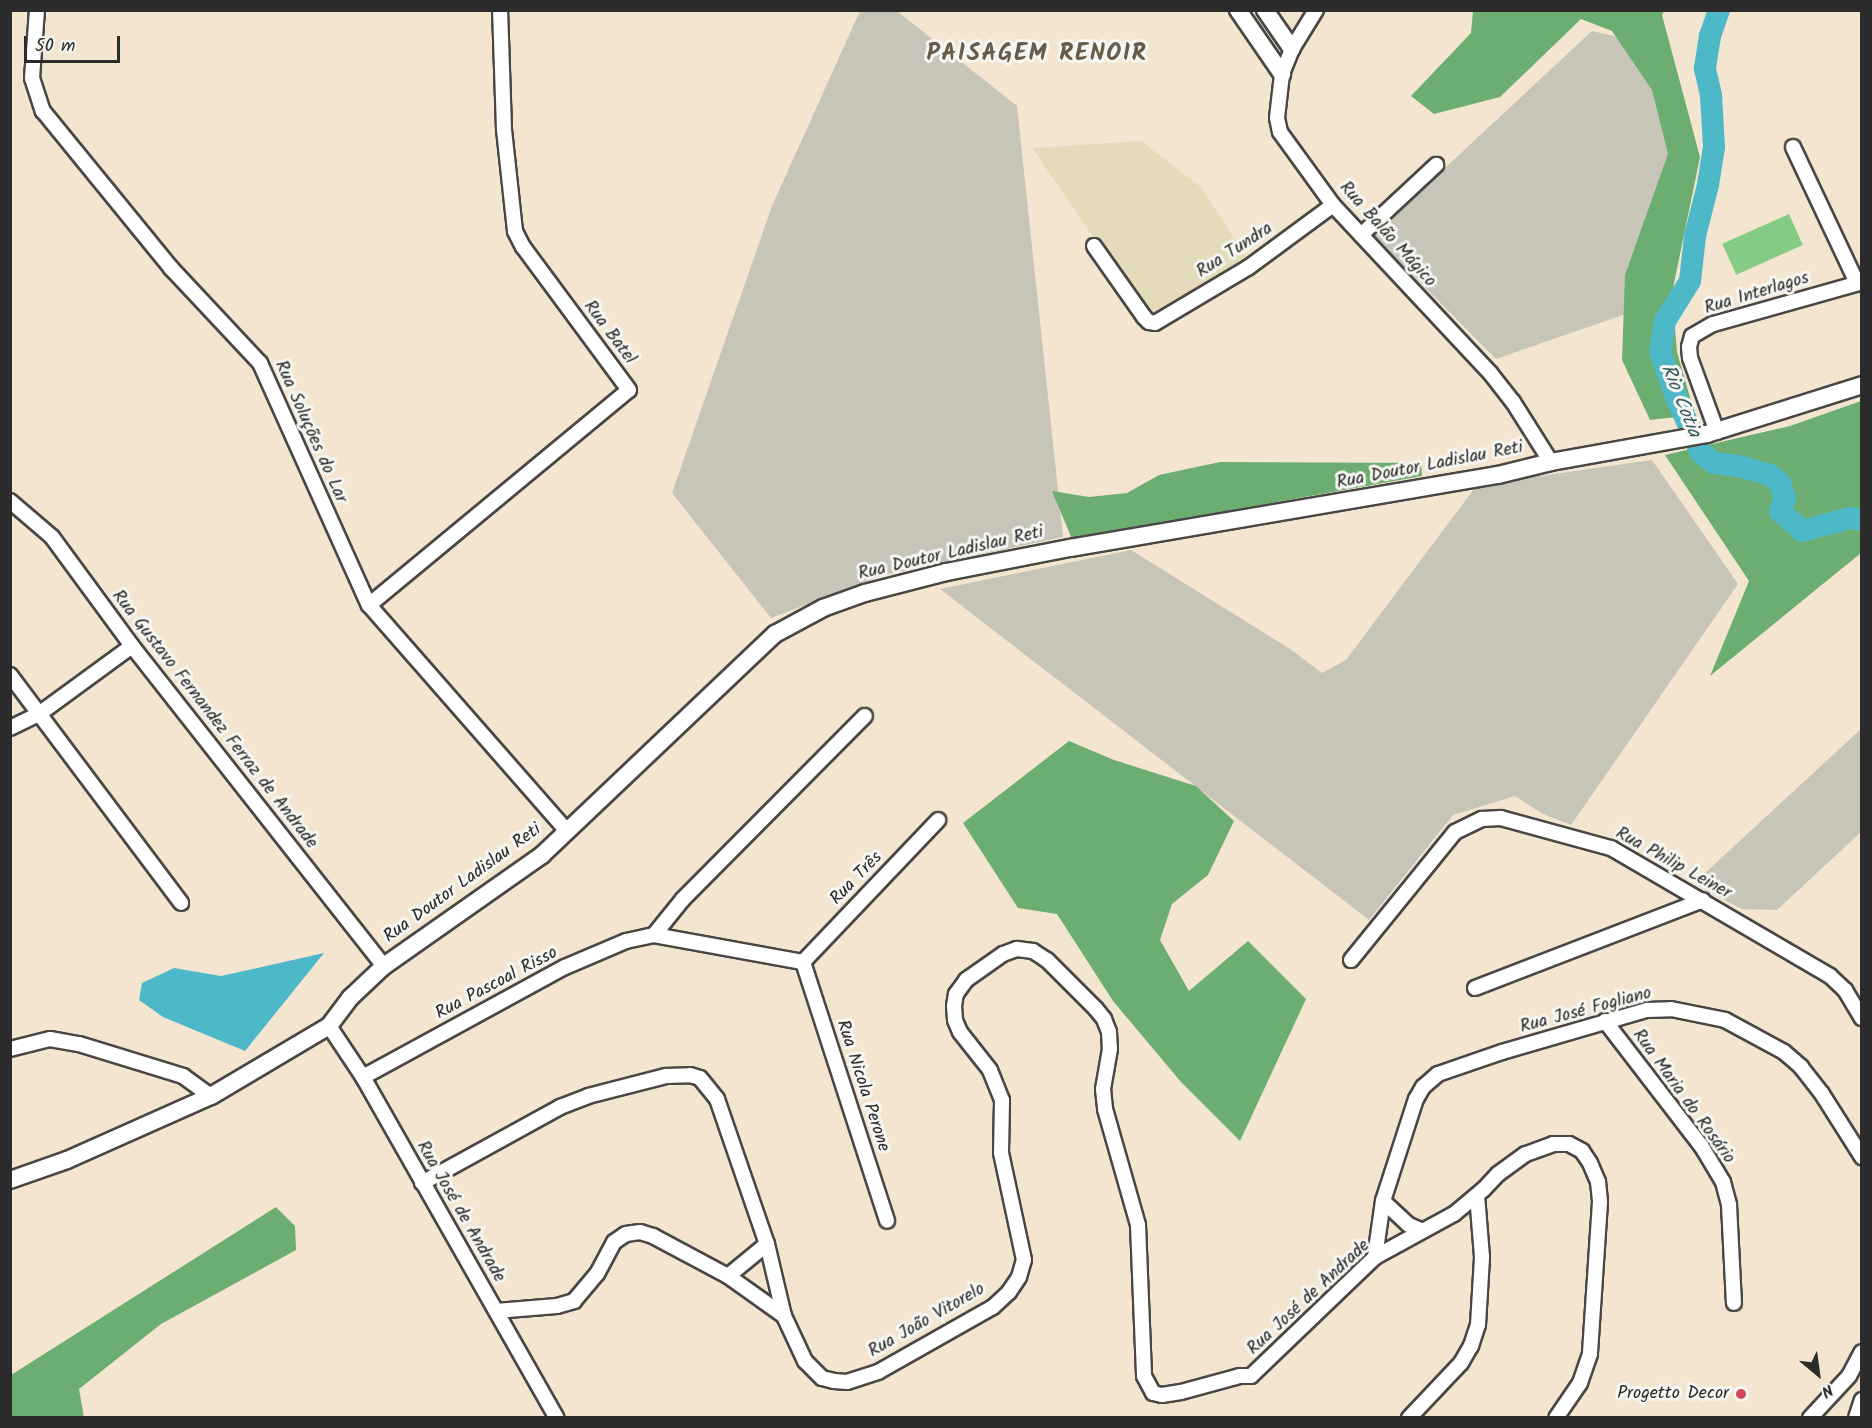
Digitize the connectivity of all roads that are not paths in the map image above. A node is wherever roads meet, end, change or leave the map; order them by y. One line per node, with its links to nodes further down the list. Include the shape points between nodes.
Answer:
1 (37, 10): 18 (street, Rua Soluções do Lar, via 32,78 43,111 171,268 260,363)
2 (500, 10): 18 (street, Rua Batel, via 504,129 515,231 630,390)
3 (1238, 10): 7 (street)
4 (1264, 10): 6 (street)
5 (1316, 10): 6 (street, Rua Balão Mágico)
6 (1292, 49): 7 (street, Rua Balão Mágico)
7 (1282, 74): 10 (street, Rua Balão Mágico, via 1277,118 1280,132)
8 (1793, 147): 13 (street)
9 (1436, 165): 11 (street)
10 (1333, 205): 11 (street, Rua Balão Mágico); 12 (street, Rua Tundra, via 1249,267 1155,323 1144,317)
11 (1361, 236): 16 (street, Rua Balão Mágico, via 1491,374)
12 (1094, 246)
13 (1859, 282): 15 (street, Rua Interlagos, via 1713,324 1692,336 1690,358)
14 (1862, 385): 15 (street, Rua Doutor Ladislau Reti)
15 (1712, 433): 16 (street, Rua Doutor Ladislau Reti)
16 (1551, 462): 25 (street, Rua Doutor Ladislau Reti, via 1498,475 946,572 823,608 775,634)
17 (10, 501): 19 (street, Rua Gustavo Fernandez Ferraz de Andrade, via 52,537)
18 (369, 605): 25 (street, Rua Soluções do Lar)
19 (132, 646): 21 (street); 31 (street, Rua Gustavo Fernandez Ferraz de Andrade)
20 (10, 675): 21 (street)
21 (39, 714): 23 (street); 27 (street)
22 (865, 716): 28 (street, via 683,899)
23 (10, 728)
24 (938, 820): 30 (street, Rua Três)
25 (567, 831): 31 (street, Rua Doutor Ladislau Reti, via 518,873)
26 (1703, 900): 29 (street, Rua Philip Leiner, via 1611,848 1501,818 1482,819 1455,832); 32 (street); 33 (street, Rua Philip Leiner, via 1830,976 1845,990)
27 (181, 903)
28 (654, 935): 30 (street, Rua Pascoal Risso); 37 (street, Rua Pascoal Risso, via 626,941 573,963)
29 (1350, 960)
30 (803, 962): 44 (street, Rua Nicola Perone)
31 (384, 966): 35 (street, Rua Doutor Ladislau Reti, via 350,998)
32 (1475, 988)
33 (1862, 1018)
34 (1605, 1021): 39 (street, Rua José Fogliano, via 1647,1010 1671,1009 1725,1020 1753,1033 1801,1067); 43 (street, Rua José Fogliano, via 1438,1074 1424,1087 1412,1108); 49 (street, Rua Maria do Rosário, via 1702,1147 1723,1182 1729,1205)
35 (329, 1026): 37 (street, Rua José de Andrade); 38 (street, Rua Doutor Ladislau Reti)
36 (10, 1049): 38 (street, via 50,1039 80,1044 183,1076)
37 (363, 1077): 41 (street, Rua José de Andrade)
38 (211, 1096): 40 (street, Rua Doutor Ladislau Reti, via 67,1160)
39 (1862, 1157)
40 (10, 1180)
41 (422, 1183): 46 (street, Rua João Vitorelo, via 560,1107 666,1076 690,1075 700,1078 717,1099); 50 (street, Rua José de Andrade)
42 (1477, 1195): 45 (street, Rua José de Andrade, via 1454,1214); 56 (street, via 1482,1257 1478,1325 1472,1346 1461,1363); 57 (street, Rua José de Andrade, via 1511,1164 1553,1144 1569,1144 1582,1151 1598,1182 1590,1354 1580,1383)
43 (1383, 1201): 45 (street, via 1409,1225); 47 (street, Rua José Fogliano)
44 (887, 1221)
45 (1421, 1230): 47 (street, Rua José de Andrade)
46 (767, 1244): 48 (street); 51 (street, Rua João Vitorelo)
47 (1375, 1257): 53 (street, Rua José de Andrade)
48 (728, 1276): 50 (street, via 653,1236 640,1232 626,1234 614,1242 591,1283 574,1300 557,1306); 51 (street)
49 (1734, 1303)
50 (496, 1311): 55 (street, Rua José de Andrade)
51 (784, 1316): 53 (street, Rua João Vitorelo, via 812,1370 822,1378 848,1382 878,1372 993,1306 1014,1285 1024,1260 1001,1153 1002,1100 990,1070 960,1032 954,1006 966,980 1003,954 1017,949 1033,951 1096,1009 1109,1032 1103,1089 1105,1109 1138,1225 1147,1385 1153,1393 1162,1395)
52 (1862, 1352): 58 (street, via 1850,1376)
53 (1251, 1376)
54 (1862, 1400): 59 (street)
55 (557, 1418)
56 (1408, 1418)
57 (1556, 1418)
58 (1810, 1418)
59 (1856, 1418)

